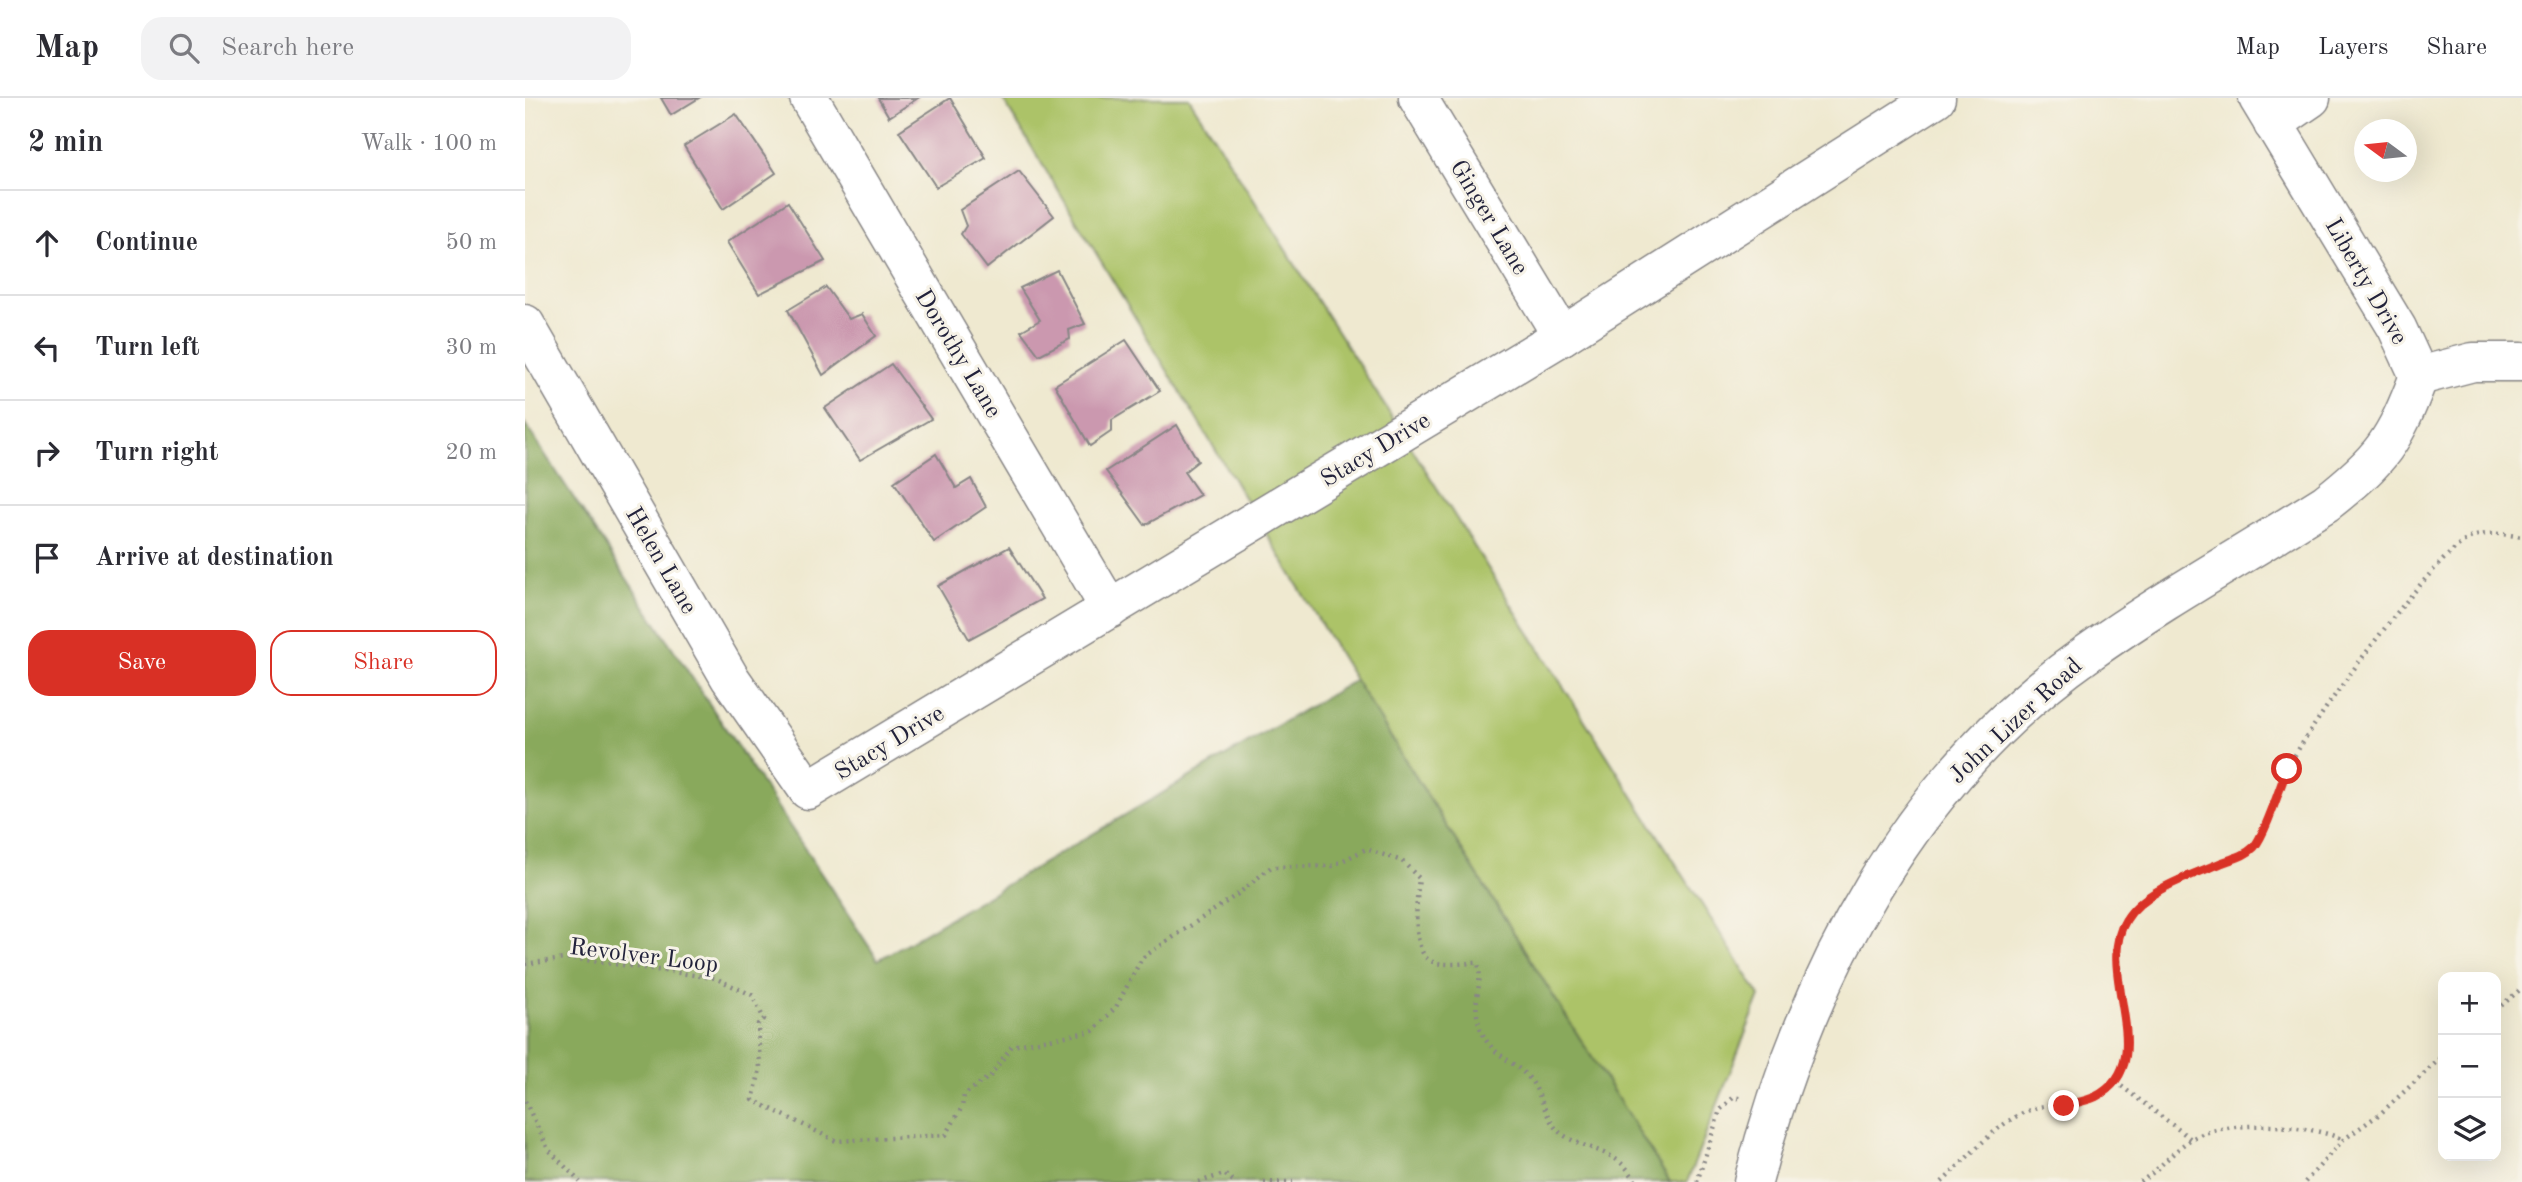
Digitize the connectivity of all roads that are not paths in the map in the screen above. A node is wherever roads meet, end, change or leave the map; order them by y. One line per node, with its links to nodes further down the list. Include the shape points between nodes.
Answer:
1 (809, 98): 10 (street, Dorothy Lane)
2 (1418, 98): 7 (street, Ginger Lane)
3 (1936, 98): 7 (street, Stacy Drive)
4 (2311, 98): 5 (street)
5 (2265, 111): 9 (street, Liberty Drive, via 2397,328)
6 (525, 324): 11 (street, Helen Lane, via 730,678)
7 (1562, 336): 10 (street, Stacy Drive)
8 (2522, 362): 9 (street, via 2473,362)
9 (2419, 376): 12 (street, John Lizer Road, via 2402,422 2384,452 2356,479 2326,503 2088,653 2031,698 1945,784 1860,906 1827,971 1797,1040)
10 (1110, 608): 11 (street, Stacy Drive)
11 (808, 790)
12 (1753, 1182)

